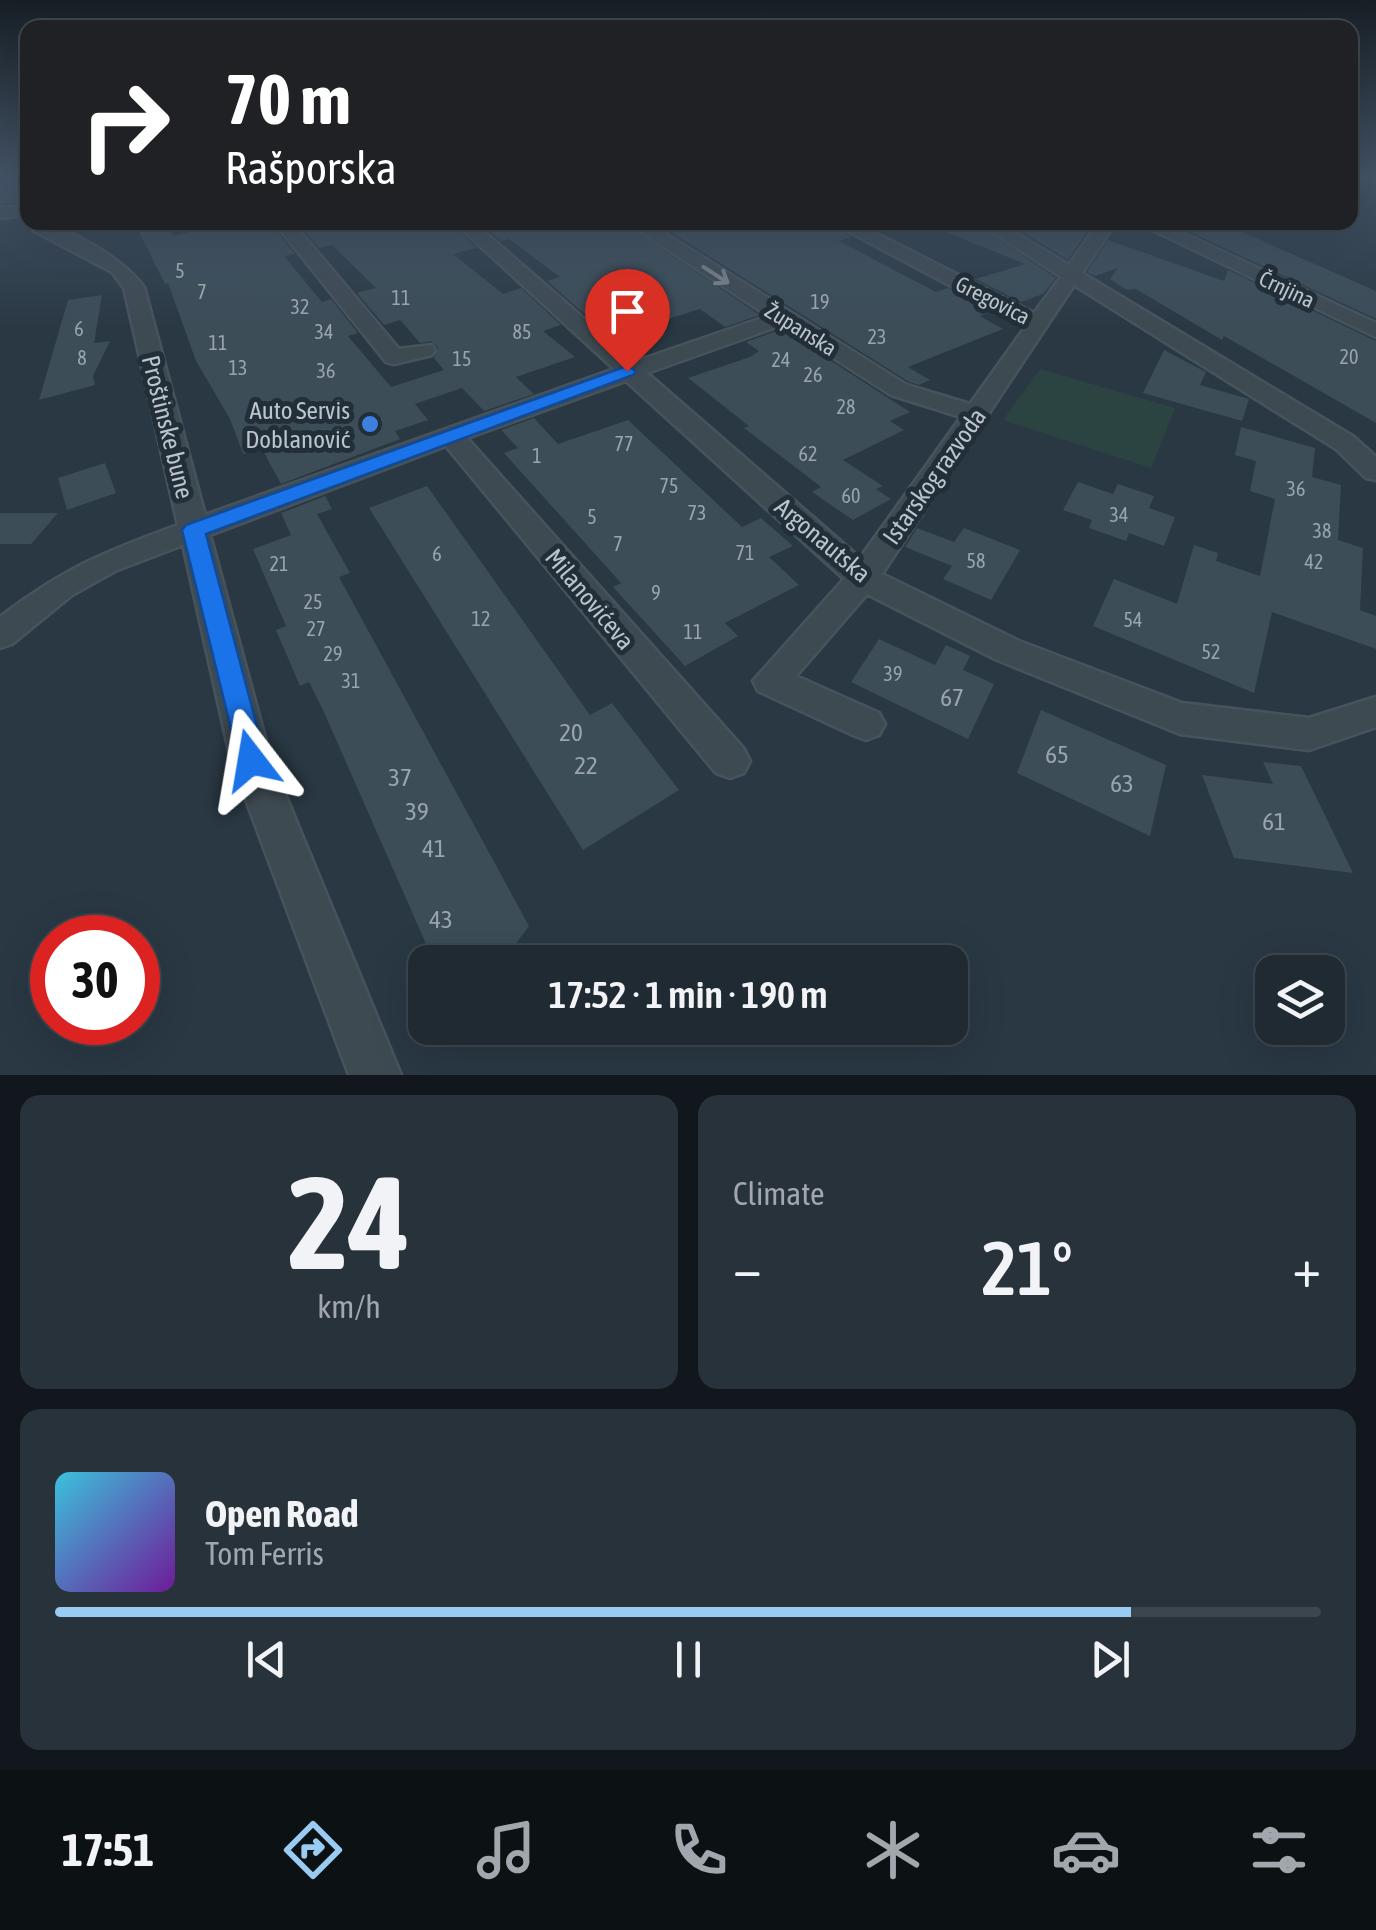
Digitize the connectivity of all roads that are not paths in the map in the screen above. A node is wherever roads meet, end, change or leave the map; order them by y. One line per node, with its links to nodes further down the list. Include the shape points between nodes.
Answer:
1 (46, 230): 18 (street, Proštinske bune, via 119,268 134,287)
2 (289, 230): 13 (street, via 394,357)
3 (471, 230): 14 (street, Argonautska)
4 (646, 230): 10 (street, Županska, one-way to 10)
5 (855, 230): 11 (street, Gregovica)
6 (998, 230): 9 (street)
7 (1097, 230): 9 (street, Istarskog razvoda)
8 (1161, 230): 12 (street, Črnjina)
9 (1071, 274): 11 (street, Istarskog razvoda); 17 (street, via 1345,443)
10 (783, 318): 14 (street); 15 (street, Županska, via 899,390)
11 (1040, 324): 15 (street, Istarskog razvoda)
12 (1376, 331)
13 (424, 350)
14 (627, 371): 16 (street); 19 (street, Argonautska)
15 (978, 414): 19 (street, Istarskog razvoda)
16 (451, 436): 18 (street); 23 (street, Milanovićeva)
17 (1376, 472)
18 (194, 530): 20 (street, via 104,563); 24 (street, Proštinske bune, via 251,760)
19 (863, 578): 21 (street, Argonautska, via 1007,650 1180,718 1309,734); 22 (street, Istarskog razvoda, via 771,682)
20 (0, 635)
21 (1376, 712)
22 (866, 724)
23 (730, 761)
24 (376, 1075)

